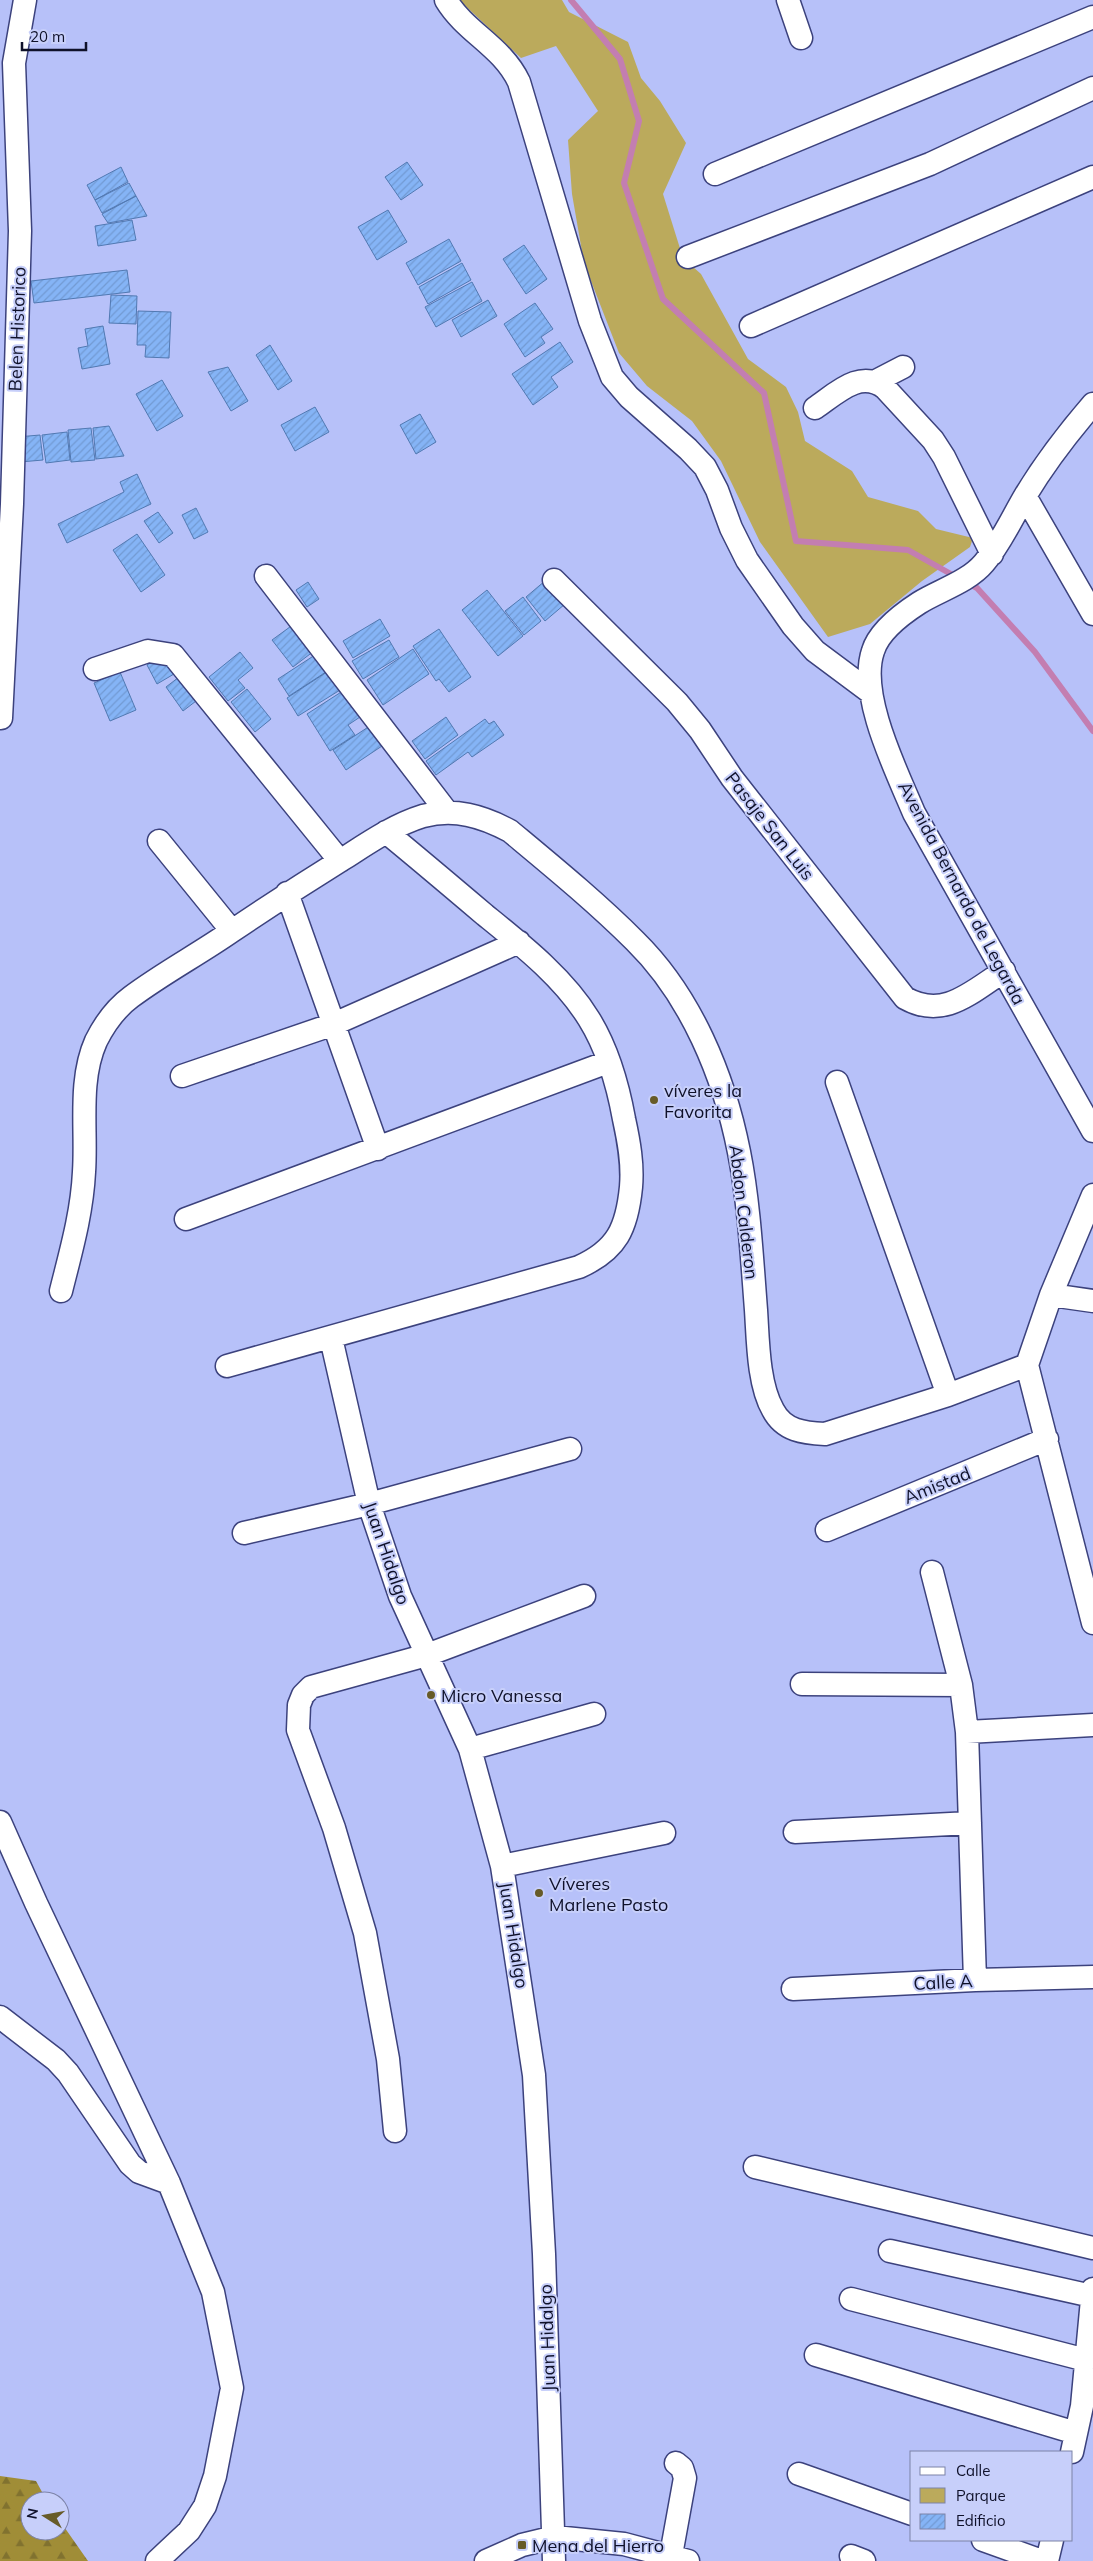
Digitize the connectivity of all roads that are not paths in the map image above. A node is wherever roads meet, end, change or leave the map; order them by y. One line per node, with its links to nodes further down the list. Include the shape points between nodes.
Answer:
1 (25, 0): 22 (street, Belen Historico, via 14,63 20,231)
2 (446, 0): 21 (street, via 459,18 502,55 519,82 590,321 612,377 629,397 705,467 747,560 793,626 815,651)
3 (788, 0): 5 (street)
4 (1093, 17): 7 (street)
5 (801, 38)
6 (1093, 88): 9 (street, via 930,164)
7 (715, 174)
8 (1093, 177): 10 (street)
9 (688, 258)
10 (751, 326)
11 (903, 367): 12 (street)
12 (876, 381): 14 (street, via 850,385); 16 (street, via 918,422 944,457)
13 (1093, 404): 15 (street)
14 (815, 408)
15 (1025, 496): 16 (street); 19 (street)
16 (985, 562): 21 (street, Avenida Bernardo de Legarda, via 919,603 877,641 870,659)
17 (266, 576): 23 (street)
18 (554, 580): 30 (street, Pasaje San Luis, via 677,702 745,796 905,998 919,1006 935,1008 951,1004)
19 (1093, 614)
20 (95, 669): 26 (street, via 148,650 172,655)
21 (870, 692): 30 (street, Avenida Bernardo de Legarda, via 891,759 914,813)
22 (1, 718)
23 (447, 812): 24 (street, Abdon Calderon, via 423,816); 45 (street, Abdon Calderon, via 486,818 510,831 636,941 664,974 692,1018 720,1082 739,1152 759,1353 765,1389 773,1411 787,1427 804,1433 824,1434)
24 (386, 832): 26 (street, Abdon Calderon); 29 (street)
25 (159, 841): 28 (street)
26 (340, 861): 27 (street, Abdon Calderon)
27 (287, 893): 28 (street, Abdon Calderon); 31 (street)
28 (232, 931): 39 (street, Abdon Calderon, via 130,998 107,1021 95,1043 87,1080 83,1125 84,1171 78,1224)
29 (518, 942): 31 (street); 32 (street, via 560,982 589,1020)
30 (1004, 972): 35 (street, Avenida Bernardo de Legarda)
31 (334, 1024): 33 (street); 36 (street)
32 (608, 1062): 36 (street); 42 (street, via 622,1106 632,1177 630,1202 613,1244 598,1258 579,1267)
33 (182, 1076)
34 (837, 1082): 45 (street)
35 (1093, 1132)
36 (378, 1149): 38 (street)
37 (1093, 1195): 40 (street)
38 (186, 1219)
39 (61, 1290)
40 (1051, 1295): 41 (street); 43 (street)
41 (1093, 1301)
42 (331, 1338): 44 (street); 48 (street, Juan Hidalgo)
43 (1027, 1365): 45 (street, Abdon Calderon); 46 (street)
44 (227, 1366)
45 (948, 1395)
46 (1047, 1440): 49 (street, Amistad); 53 (street)
47 (570, 1449): 48 (street)
48 (369, 1504): 50 (street); 54 (street, Juan Hidalgo, via 400,1596)
49 (827, 1530)
50 (244, 1533)
51 (932, 1572): 56 (street)
52 (584, 1596): 54 (street)
53 (1093, 1623)
54 (427, 1655): 60 (street, Juan Hidalgo); 70 (street, via 311,1687 303,1695 297,1715 298,1730 334,1828 365,1933 388,2059)
55 (802, 1684): 56 (street)
56 (961, 1685): 59 (street)
57 (594, 1714): 60 (street)
58 (1093, 1725): 59 (street)
59 (967, 1732): 62 (street)
60 (470, 1749): 65 (street, Juan Hidalgo)
61 (0, 1822): 72 (street)
62 (970, 1823): 63 (street); 67 (street)
63 (795, 1832)
64 (664, 1833): 65 (street)
65 (502, 1866): 84 (street, Juan Hidalgo, via 534,2075)
66 (1093, 1977): 67 (street, Calle A)
67 (975, 1980): 68 (street, Calle A)
68 (793, 1989)
69 (0, 2017): 72 (street, via 68,2073 130,2164 139,2172)
70 (395, 2131)
71 (755, 2167): 73 (street)
72 (169, 2183): 88 (street, via 213,2292 232,2388 215,2476 205,2506 189,2531)
73 (1093, 2248)
74 (890, 2251): 76 (street)
75 (1093, 2289): 76 (street)
76 (1092, 2296): 79 (street)
77 (851, 2299): 79 (street)
78 (816, 2355): 80 (street)
79 (1086, 2360): 80 (street)
80 (1074, 2443)
81 (676, 2463): 87 (street, via 682,2468 685,2478)
82 (799, 2474): 83 (street)
83 (910, 2513)
84 (555, 2537): 87 (street, via 624,2544); 89 (street); 90 (street, Juan Hidalgo)
85 (986, 2541): 91 (street)
86 (1052, 2541): 92 (street)
87 (679, 2558)
88 (157, 2561)
89 (486, 2561)
90 (554, 2561)
91 (1042, 2561)
92 (1047, 2561)

